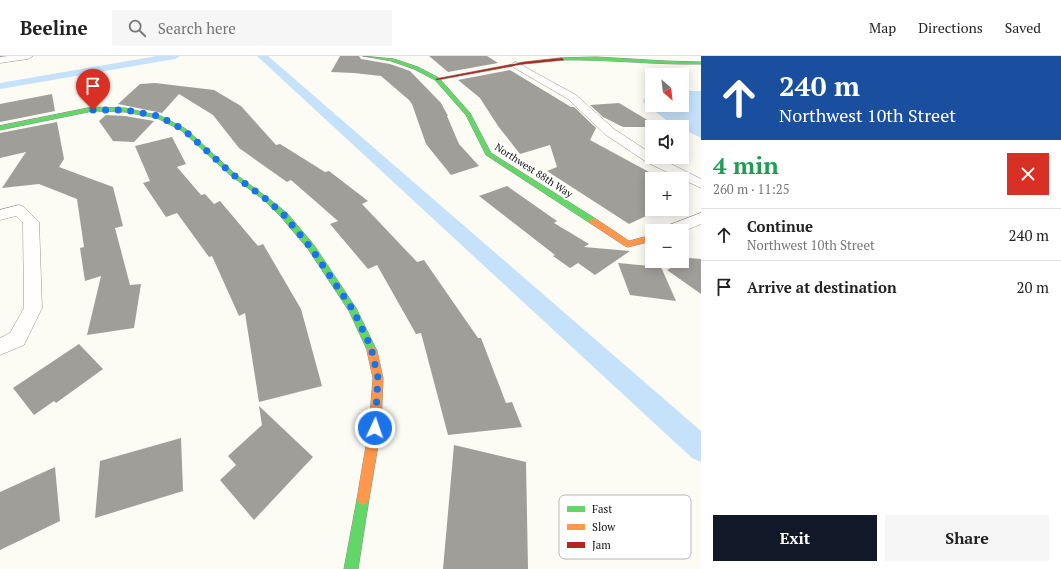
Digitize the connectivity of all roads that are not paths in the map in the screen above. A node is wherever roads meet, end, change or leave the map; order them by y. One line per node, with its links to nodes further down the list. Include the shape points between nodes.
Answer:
1 (28, 56): 5 (street)
2 (365, 56): 8 (street, Northwest 88th Way, via 392,60)
3 (609, 57): 4 (street); 6 (street, via 632,62)
4 (548, 58): 7 (street)
5 (0, 60)
6 (701, 63)
7 (516, 65): 8 (street); 10 (street, via 572,97 610,132 653,160)
8 (437, 78): 14 (street, Northwest 88th Way, via 468,114 488,154 628,244)
9 (0, 128): 16 (street, via 93,110 125,110 159,116 184,130 232,174 284,215 311,248 353,310 371,347 378,378 375,428)
10 (701, 184)
11 (0, 215): 15 (street, via 19,210 31,222 33,308)
12 (701, 218): 13 (street)
13 (687, 224)
14 (645, 240)
15 (9, 343)
16 (351, 569)

